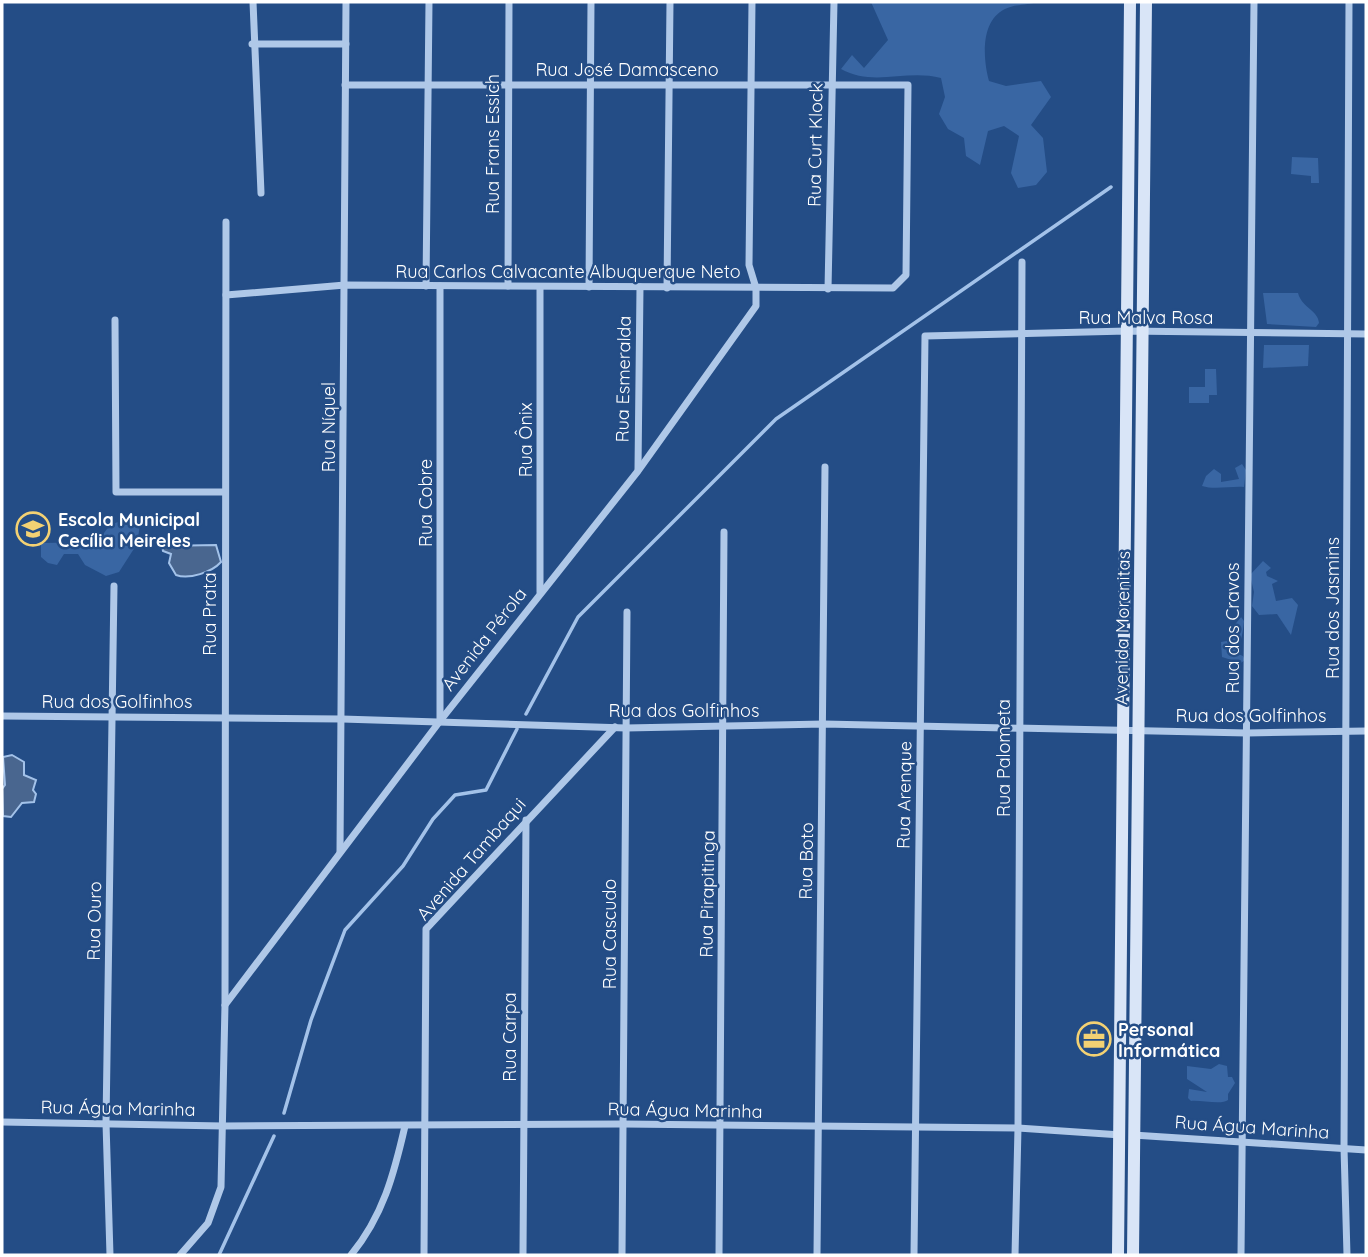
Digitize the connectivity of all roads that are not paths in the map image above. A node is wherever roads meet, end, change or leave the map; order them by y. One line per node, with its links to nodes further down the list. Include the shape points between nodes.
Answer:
1 (253, 2): 13 (street)
2 (346, 2): 14 (street, Rua Níquel)
3 (429, 2): 16 (street)
4 (509, 2): 17 (street, Rua Frans Essich)
5 (591, 2): 18 (street)
6 (670, 2): 19 (street)
7 (752, 2): 20 (street)
8 (834, 2): 21 (street, Rua Curt Klock)
9 (1130, 2): 38 (main road, Avenida Morenitas)
10 (1146, 2): 39 (main road, Avenida Morenitas)
11 (1254, 2): 40 (street, Rua dos Cravos)
12 (1349, 2): 41 (street, Rua dos Jasmins)
13 (252, 44): 14 (street); 22 (street)
14 (345, 44): 15 (street, Rua Níquel)
15 (345, 85): 16 (street, Rua José Damasceno); 26 (street, Rua Níquel)
16 (429, 85): 17 (street, Rua José Damasceno); 27 (street)
17 (508, 85): 18 (street, Rua José Damasceno); 29 (street, Rua Frans Essich)
18 (590, 85): 19 (street, Rua José Damasceno); 31 (street)
19 (670, 85): 20 (street, Rua José Damasceno); 33 (street)
20 (750, 85): 21 (street, Rua José Damasceno); 34 (street, via 749,265)
21 (832, 85): 25 (street, Rua José Damasceno, via 908,85); 35 (street, Rua Curt Klock)
22 (261, 193)
23 (226, 222): 36 (street, Rua Prata)
24 (1021, 262): 43 (street, Rua Palometa)
25 (906, 275): 35 (street, Rua Carlos Calvacante Albuquerque Neto, via 893,288)
26 (345, 285): 27 (street, Rua Carlos Calvacante Albuquerque Neto); 36 (street, Rua Carlos Calvacante Albuquerque Neto); 55 (street, Rua Níquel)
27 (426, 286): 28 (street, Rua Carlos Calvacante Albuquerque Neto)
28 (440, 286): 29 (street, Rua Carlos Calvacante Albuquerque Neto); 56 (street, Rua Cobre)
29 (508, 286): 30 (street, Rua Carlos Calvacante Albuquerque Neto)
30 (540, 287): 31 (street, Rua Carlos Calvacante Albuquerque Neto); 50 (street, Rua Ônix)
31 (589, 287): 32 (street, Rua Carlos Calvacante Albuquerque Neto)
32 (640, 287): 33 (street, Rua Carlos Calvacante Albuquerque Neto); 46 (street, Rua Esmeralda)
33 (667, 288): 34 (street, Rua Carlos Calvacante Albuquerque Neto)
34 (756, 288): 35 (street, Rua Carlos Calvacante Albuquerque Neto); 46 (street, Avenida Pérola, via 756,306)
35 (828, 289)
36 (226, 295): 47 (street, Rua Prata)
37 (115, 320): 47 (street, via 116,492)
38 (1127, 331): 39 (street, Rua Malva Rosa); 43 (street, Rua Malva Rosa); 63 (main road, Avenida Morenitas)
39 (1143, 331): 40 (street, Rua Malva Rosa); 64 (main road, Avenida Morenitas)
40 (1251, 333): 41 (street, Rua Malva Rosa); 67 (street, Rua dos Cravos)
41 (1348, 334): 42 (street, Rua Malva Rosa); 65 (street, Rua dos Jasmins)
42 (1366, 334)
43 (1022, 335): 44 (street, Rua Malva Rosa); 62 (street, Rua Palometa)
44 (925, 336): 59 (street, Rua Arenque)
45 (825, 467): 57 (street, Rua Boto)
46 (638, 471): 50 (street, Avenida Pérola)
47 (225, 492): 54 (street, Rua Prata)
48 (724, 532): 58 (street, Rua Pirapitinga)
49 (114, 586): 53 (street, Rua Ouro)
50 (540, 592): 56 (street, Avenida Pérola)
51 (627, 612): 61 (street, Rua Cascudo)
52 (2, 716): 53 (street, Rua dos Golfinhos)
53 (113, 718): 54 (street, Rua dos Golfinhos); 72 (street, Rua Ouro)
54 (225, 718): 55 (street, Rua dos Golfinhos); 70 (street, Rua Prata)
55 (342, 719): 56 (street, Rua dos Golfinhos); 69 (street, Rua Níquel)
56 (440, 721): 60 (street, Rua dos Golfinhos); 69 (street, Avenida Pérola)
57 (824, 724): 58 (street, Rua dos Golfinhos); 59 (street, Rua dos Golfinhos); 79 (street, Rua Boto)
58 (724, 725): 61 (street, Rua dos Golfinhos); 78 (street, Rua Pirapitinga)
59 (921, 726): 62 (street, Rua dos Golfinhos); 80 (street, Rua Arenque)
60 (615, 727): 61 (street, Rua dos Golfinhos); 68 (street, Avenida Tambaqui)
61 (626, 727): 73 (street, Rua Cascudo)
62 (1019, 728): 63 (street, Rua dos Golfinhos); 81 (street, Rua Palometa)
63 (1123, 729): 64 (street, Rua dos Golfinhos); 82 (main road, Avenida Morenitas)
64 (1139, 729): 67 (street, Rua dos Golfinhos); 83 (main road, Avenida Morenitas)
65 (1348, 730): 66 (street, Rua dos Golfinhos); 67 (street, Rua dos Golfinhos); 85 (street, Rua dos Jasmins)
66 (1366, 731)
67 (1247, 733): 84 (street, Rua dos Cravos)
68 (526, 820): 74 (street, Rua Carpa); 77 (street, Avenida Tambaqui, via 426,929)
69 (340, 852): 70 (street, Avenida Pérola)
70 (225, 1005): 75 (street, Rua Prata)
71 (2, 1122): 72 (street, Rua Água Marinha)
72 (106, 1123): 75 (street, Rua Água Marinha); 87 (street, Rua Ouro)
73 (623, 1124): 74 (street, Rua Água Marinha); 78 (street, Rua Água Marinha); 92 (street, Rua Cascudo)
74 (524, 1125): 77 (street, Rua Água Marinha); 91 (street, Rua Carpa)
75 (223, 1126): 76 (street, Rua Água Marinha); 88 (street, Rua Prata, via 220,1187 208,1223)
76 (405, 1126): 77 (street, Rua Água Marinha); 89 (street, via 391,1188 367,1236)
77 (425, 1126): 90 (street, Avenida Tambaqui)
78 (720, 1127): 79 (street, Rua Água Marinha); 93 (street, Rua Pirapitinga)
79 (818, 1127): 80 (street, Rua Água Marinha); 94 (street, Rua Boto)
80 (916, 1127): 81 (street, Rua Água Marinha); 95 (street, Rua Arenque)
81 (1018, 1128): 82 (street, Rua Água Marinha); 96 (street, Rua Palometa)
82 (1118, 1135): 83 (street, Rua Água Marinha); 97 (main road, Avenida Morenitas)
83 (1136, 1135): 84 (street, Rua Água Marinha); 98 (main road, Avenida Morenitas)
84 (1243, 1142): 85 (street, Rua Água Marinha); 99 (street, Rua dos Cravos)
85 (1344, 1148): 86 (street, Rua Água Marinha); 100 (street, Rua dos Jasmins)
86 (1366, 1150)
87 (110, 1255)
88 (180, 1255)
89 (351, 1255)
90 (424, 1255)
91 (523, 1255)
92 (622, 1255)
93 (719, 1255)
94 (817, 1255)
95 (914, 1255)
96 (1015, 1255)
97 (1118, 1255)
98 (1133, 1255)
99 (1241, 1255)
100 (1348, 1255)

